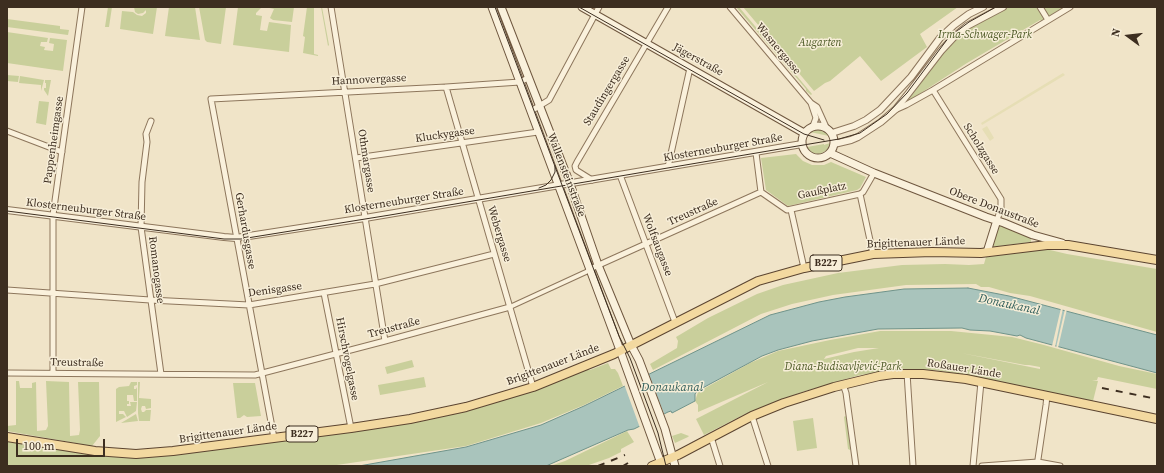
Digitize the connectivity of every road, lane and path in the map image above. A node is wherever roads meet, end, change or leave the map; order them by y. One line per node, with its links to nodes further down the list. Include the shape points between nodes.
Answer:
1 (82, 7): 37 (street, Pappenheimgasse)
2 (331, 7): 21 (street, Othmargasse)
3 (492, 7): 18 (main road, Wallensteinstraße)
4 (501, 7): 17 (main road, Wallensteinstraße)
5 (582, 7): 13 (main road, Jägerstraße)
6 (599, 7): 13 (street)
7 (668, 7): 15 (street, Staudingergasse)
8 (730, 7): 23 (street, Wasnergasse)
9 (983, 7): 32 (street, via 969,14 940,38 911,77 880,110 854,126)
10 (1003, 7): 25 (street, via 967,26 954,37)
11 (1040, 7): 14 (street)
12 (1070, 7): 14 (street)
13 (596, 15): 15 (main road, Jägerstraße); 24 (street, via 549,100)
14 (1048, 20): 20 (street)
15 (646, 44): 16 (main road, Jägerstraße); 44 (street, Staudingergasse, via 575,166 576,170)
16 (690, 68): 33 (main road, Jägerstraße); 41 (street)
17 (528, 78): 18 (street, Hannovergasse); 24 (main road, Wallensteinstraße)
18 (520, 82): 19 (street, Hannovergasse); 26 (main road, Wallensteinstraße)
19 (446, 87): 21 (street, Hannovergasse); 34 (street, Webergasse)
20 (932, 90): 25 (street); 54 (street, Scholzgasse, via 1001,199)
21 (345, 91): 22 (street, Hannovergasse); 40 (street, Othmargasse)
22 (211, 98): 56 (street, Gerhardusgasse)
23 (811, 103): 28 (street, Wasnergasse, via 816,118); 29 (street, Wasnergasse, via 817,106)
24 (539, 106): 26 (street); 45 (main road, Wallensteinstraße)
25 (896, 109): 36 (street, via 858,137)
26 (531, 111): 31 (main road, Wallensteinstraße)
27 (150, 121): 55 (street, Romanogasse, via 146,129)
28 (813, 126): 29 (main road); 33 (main road)
29 (826, 127): 32 (main road)
30 (7, 131): 37 (street)
31 (538, 132): 34 (street, Kluckygasse); 46 (main road, Wallensteinstraße)
32 (832, 132): 36 (main road)
33 (804, 133): 35 (main road)
34 (462, 142): 40 (street, Kluckygasse); 49 (street, Webergasse)
35 (802, 144): 38 (street, Klosterneuburger Straße); 39 (main road, via 804,151 812,157 821,158)
36 (834, 144): 39 (main road)
37 (62, 152): 52 (street, Pappenheimgasse)
38 (756, 152): 41 (street, Klosterneuburger Straße); 47 (street)
39 (830, 153): 42 (main road, Obere Donaustraße)
40 (356, 158): 53 (street, Othmargasse)
41 (668, 167): 43 (street, Klosterneuburger Straße)
42 (874, 173): 48 (street, Gaußplatz); 54 (main road, Obere Donaustraße)
43 (620, 175): 44 (street, Klosterneuburger Straße); 57 (street, Wolfsaugasse)
44 (592, 180): 45 (street, Klosterneuburger Straße)
45 (570, 184): 46 (street, Klosterneuburger Straße); 63 (main road, Wallensteinstraße)
46 (558, 186): 49 (street, Klosterneuburger Straße); 65 (main road, Wallensteinstraße)
47 (761, 192): 51 (street, Gaußplatz, via 787,210); 57 (street, Treustraße)
48 (860, 194): 51 (street, Gaußplatz); 61 (street)
49 (478, 200): 53 (street, Klosterneuburger Straße); 60 (street, Webergasse)
50 (7, 210): 52 (street, Klosterneuburger Straße)
51 (791, 210): 64 (street)
52 (53, 215): 55 (street, Klosterneuburger Straße); 68 (street, Pappenheimgasse)
53 (365, 218): 56 (street, Klosterneuburger Straße); 66 (street, Othmargasse)
54 (997, 220): 58 (main road, Obere Donaustraße, via 1033,235); 59 (main road)
55 (141, 227): 56 (street, Klosterneuburger Straße); 70 (street, Romanogasse)
56 (236, 238): 71 (street, Gerhardusgasse)
57 (646, 244): 63 (street, Treustraße); 73 (street, Wolfsaugasse)
58 (1068, 245): 59 (main road, Brigittenauer Lände / B227); 62 (main road, Obere Donaustraße / B227)
59 (987, 252): 61 (main road, Brigittenauer Lände / B227)
60 (494, 254): 66 (street, Denisgasse); 72 (street, Webergasse)
61 (873, 254): 64 (main road, Brigittenauer Lände / B227)
62 (1157, 260)
63 (598, 265): 65 (street, Treustraße); 75 (main road, Wallensteinstraße)
64 (804, 268): 73 (main road, Brigittenauer Lände / B227, via 758,281)
65 (590, 269): 72 (street, Treustraße); 76 (main road, Wallensteinstraße)
66 (375, 284): 69 (street, Denisgasse); 74 (street, Othmargasse)
67 (7, 290): 68 (street, Denisgasse)
68 (53, 293): 70 (street, Denisgasse); 79 (street, Pappenheimgasse)
69 (324, 293): 71 (street, Denisgasse); 77 (street, Hirschvogelgasse)
70 (150, 300): 71 (street, Denisgasse); 82 (street, Romanogasse)
71 (249, 305): 80 (street, Gerhardusgasse)
72 (510, 307): 74 (street, Treustraße); 85 (street, Webergasse)
73 (675, 322): 75 (main road, Brigittenauer Lände / B227)
74 (385, 341): 77 (street, Treustraße)
75 (631, 345): 76 (main road, Brigittenauer Lände / B227); 93 (main road, Wallensteinstraße, via 665,429)
76 (620, 350): 85 (main road, Brigittenauer Lände / B227); 94 (main road, Wallensteinstraße)
77 (336, 353): 80 (street, Treustraße); 89 (street, Hirschvogelgasse)
78 (7, 373): 79 (street, Treustraße)
79 (53, 373): 82 (street, Treustraße)
80 (262, 373): 82 (street, Treustraße); 92 (street, Gerhardusgasse)
81 (907, 373): 83 (main road, Roßauer Lände); 84 (main road, Roßauer Lände); 101 (street)
82 (161, 374)
83 (981, 382): 86 (main road, Roßauer Lände); 102 (street)
84 (843, 384): 87 (main road, Roßauer Lände); 100 (street)
85 (533, 387): 89 (main road, Brigittenauer Lände / B227, via 466,407)
86 (1047, 396): 88 (main road, Roßauer Lände); 95 (street)
87 (752, 416): 91 (main road, Roßauer Lände); 99 (street)
88 (1157, 419)
89 (351, 428): 92 (main road, Brigittenauer Lände / B227)
90 (7, 437): 92 (main road, Brigittenauer Lände / B227, via 95,451 136,454)
91 (711, 437): 93 (main road, Roßauer Lände); 98 (street)
92 (274, 438)
93 (672, 457): 94 (main road, Roßauer Lände); 97 (main road, Wallensteinstraße)
94 (662, 464): 96 (main road, Roßauer Lände)
95 (1037, 464): 103 (street); 104 (street)
96 (652, 466)
97 (675, 466)
98 (720, 466)
99 (768, 466)
100 (856, 466)
101 (913, 466)
102 (973, 466)
103 (982, 466)
104 (1060, 466)

